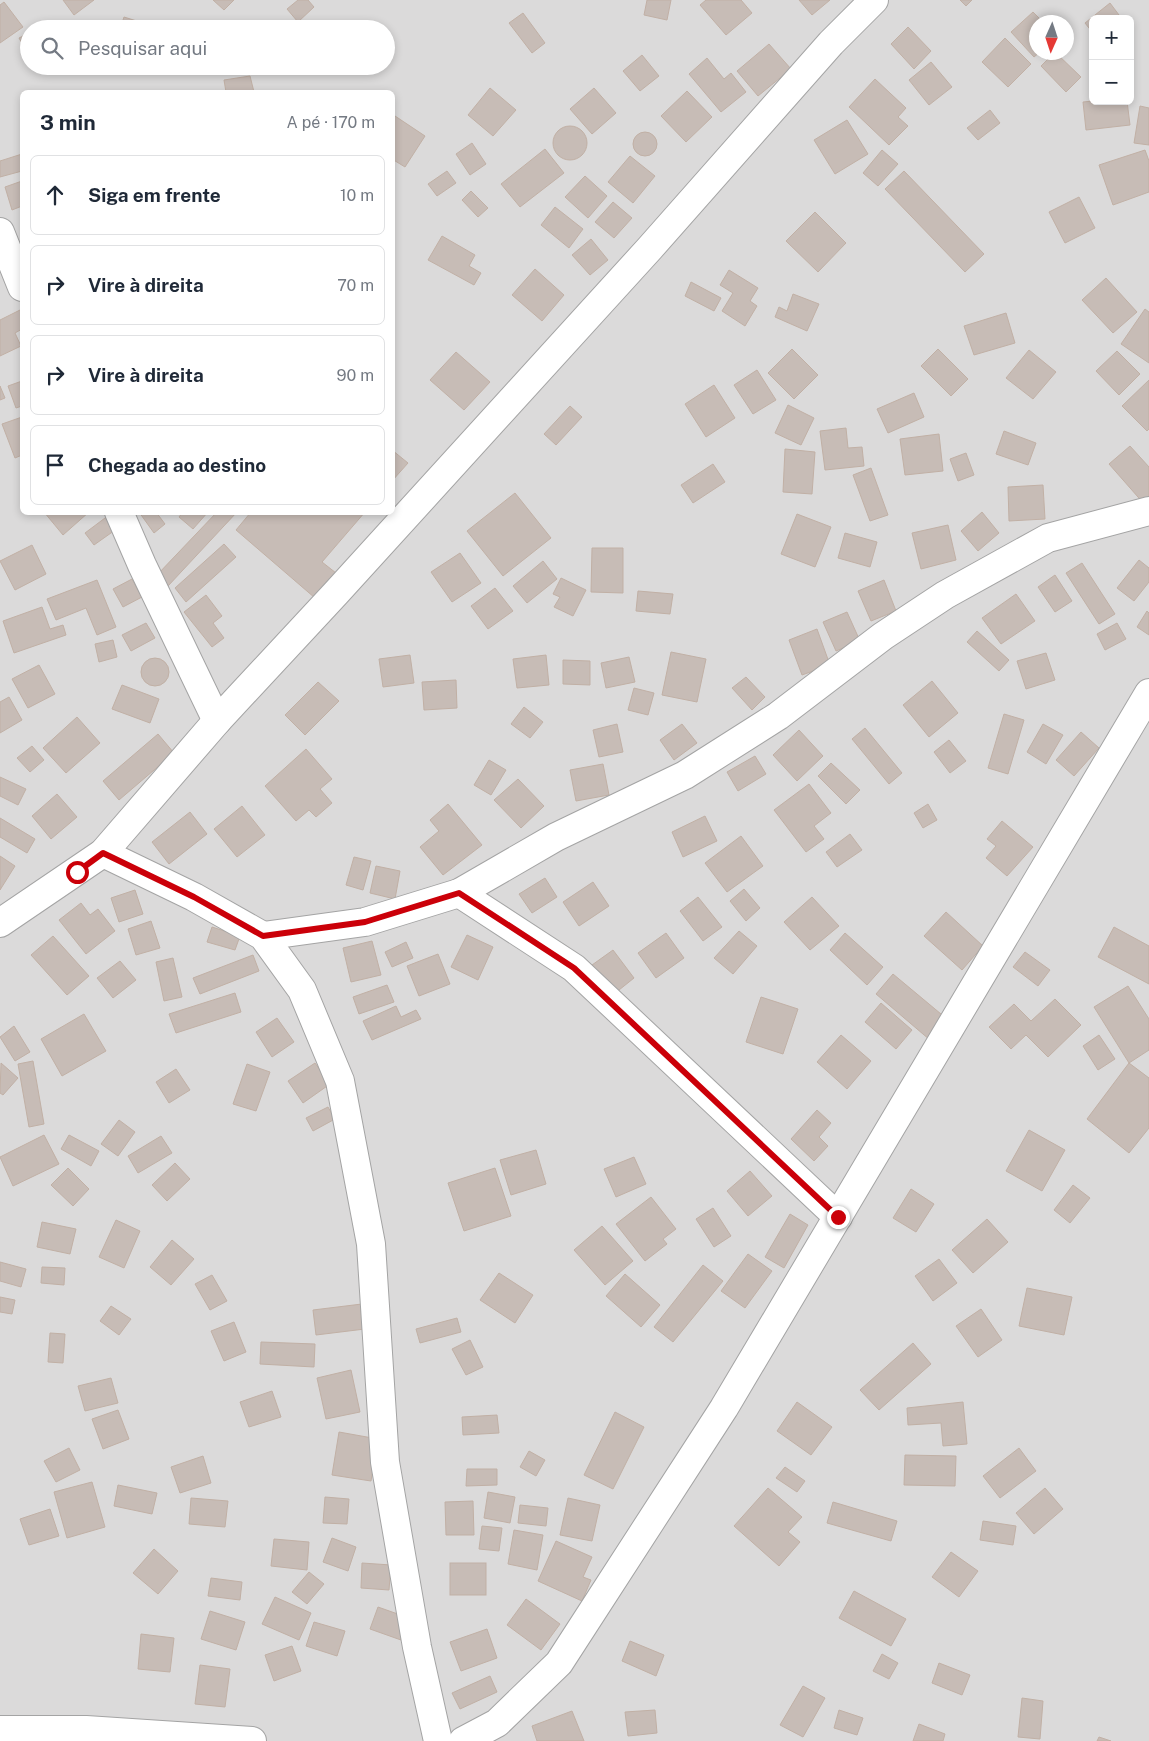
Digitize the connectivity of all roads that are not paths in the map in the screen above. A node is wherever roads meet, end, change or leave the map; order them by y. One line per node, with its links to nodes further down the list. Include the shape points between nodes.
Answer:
1 (874, 0): 7 (street, via 831,43 650,248)
2 (0, 232): 3 (street)
3 (20, 282)
4 (1149, 512): 9 (street, via 1048,538 945,594 883,636 778,716 685,775 556,837)
5 (120, 515): 7 (street)
6 (1149, 693): 12 (street)
7 (217, 721): 8 (street)
8 (103, 853): 10 (street); 11 (street, via 194,897)
9 (459, 893): 11 (street, via 365,922); 12 (street, via 574,968)
10 (0, 923)
11 (263, 936): 15 (street, via 302,990 340,1081 370,1244 385,1462 417,1647)
12 (838, 1217): 16 (street, via 724,1408 559,1663 497,1723)
13 (0, 1730): 14 (street, via 86,1730)
14 (252, 1741)
15 (438, 1741)
16 (464, 1741)

